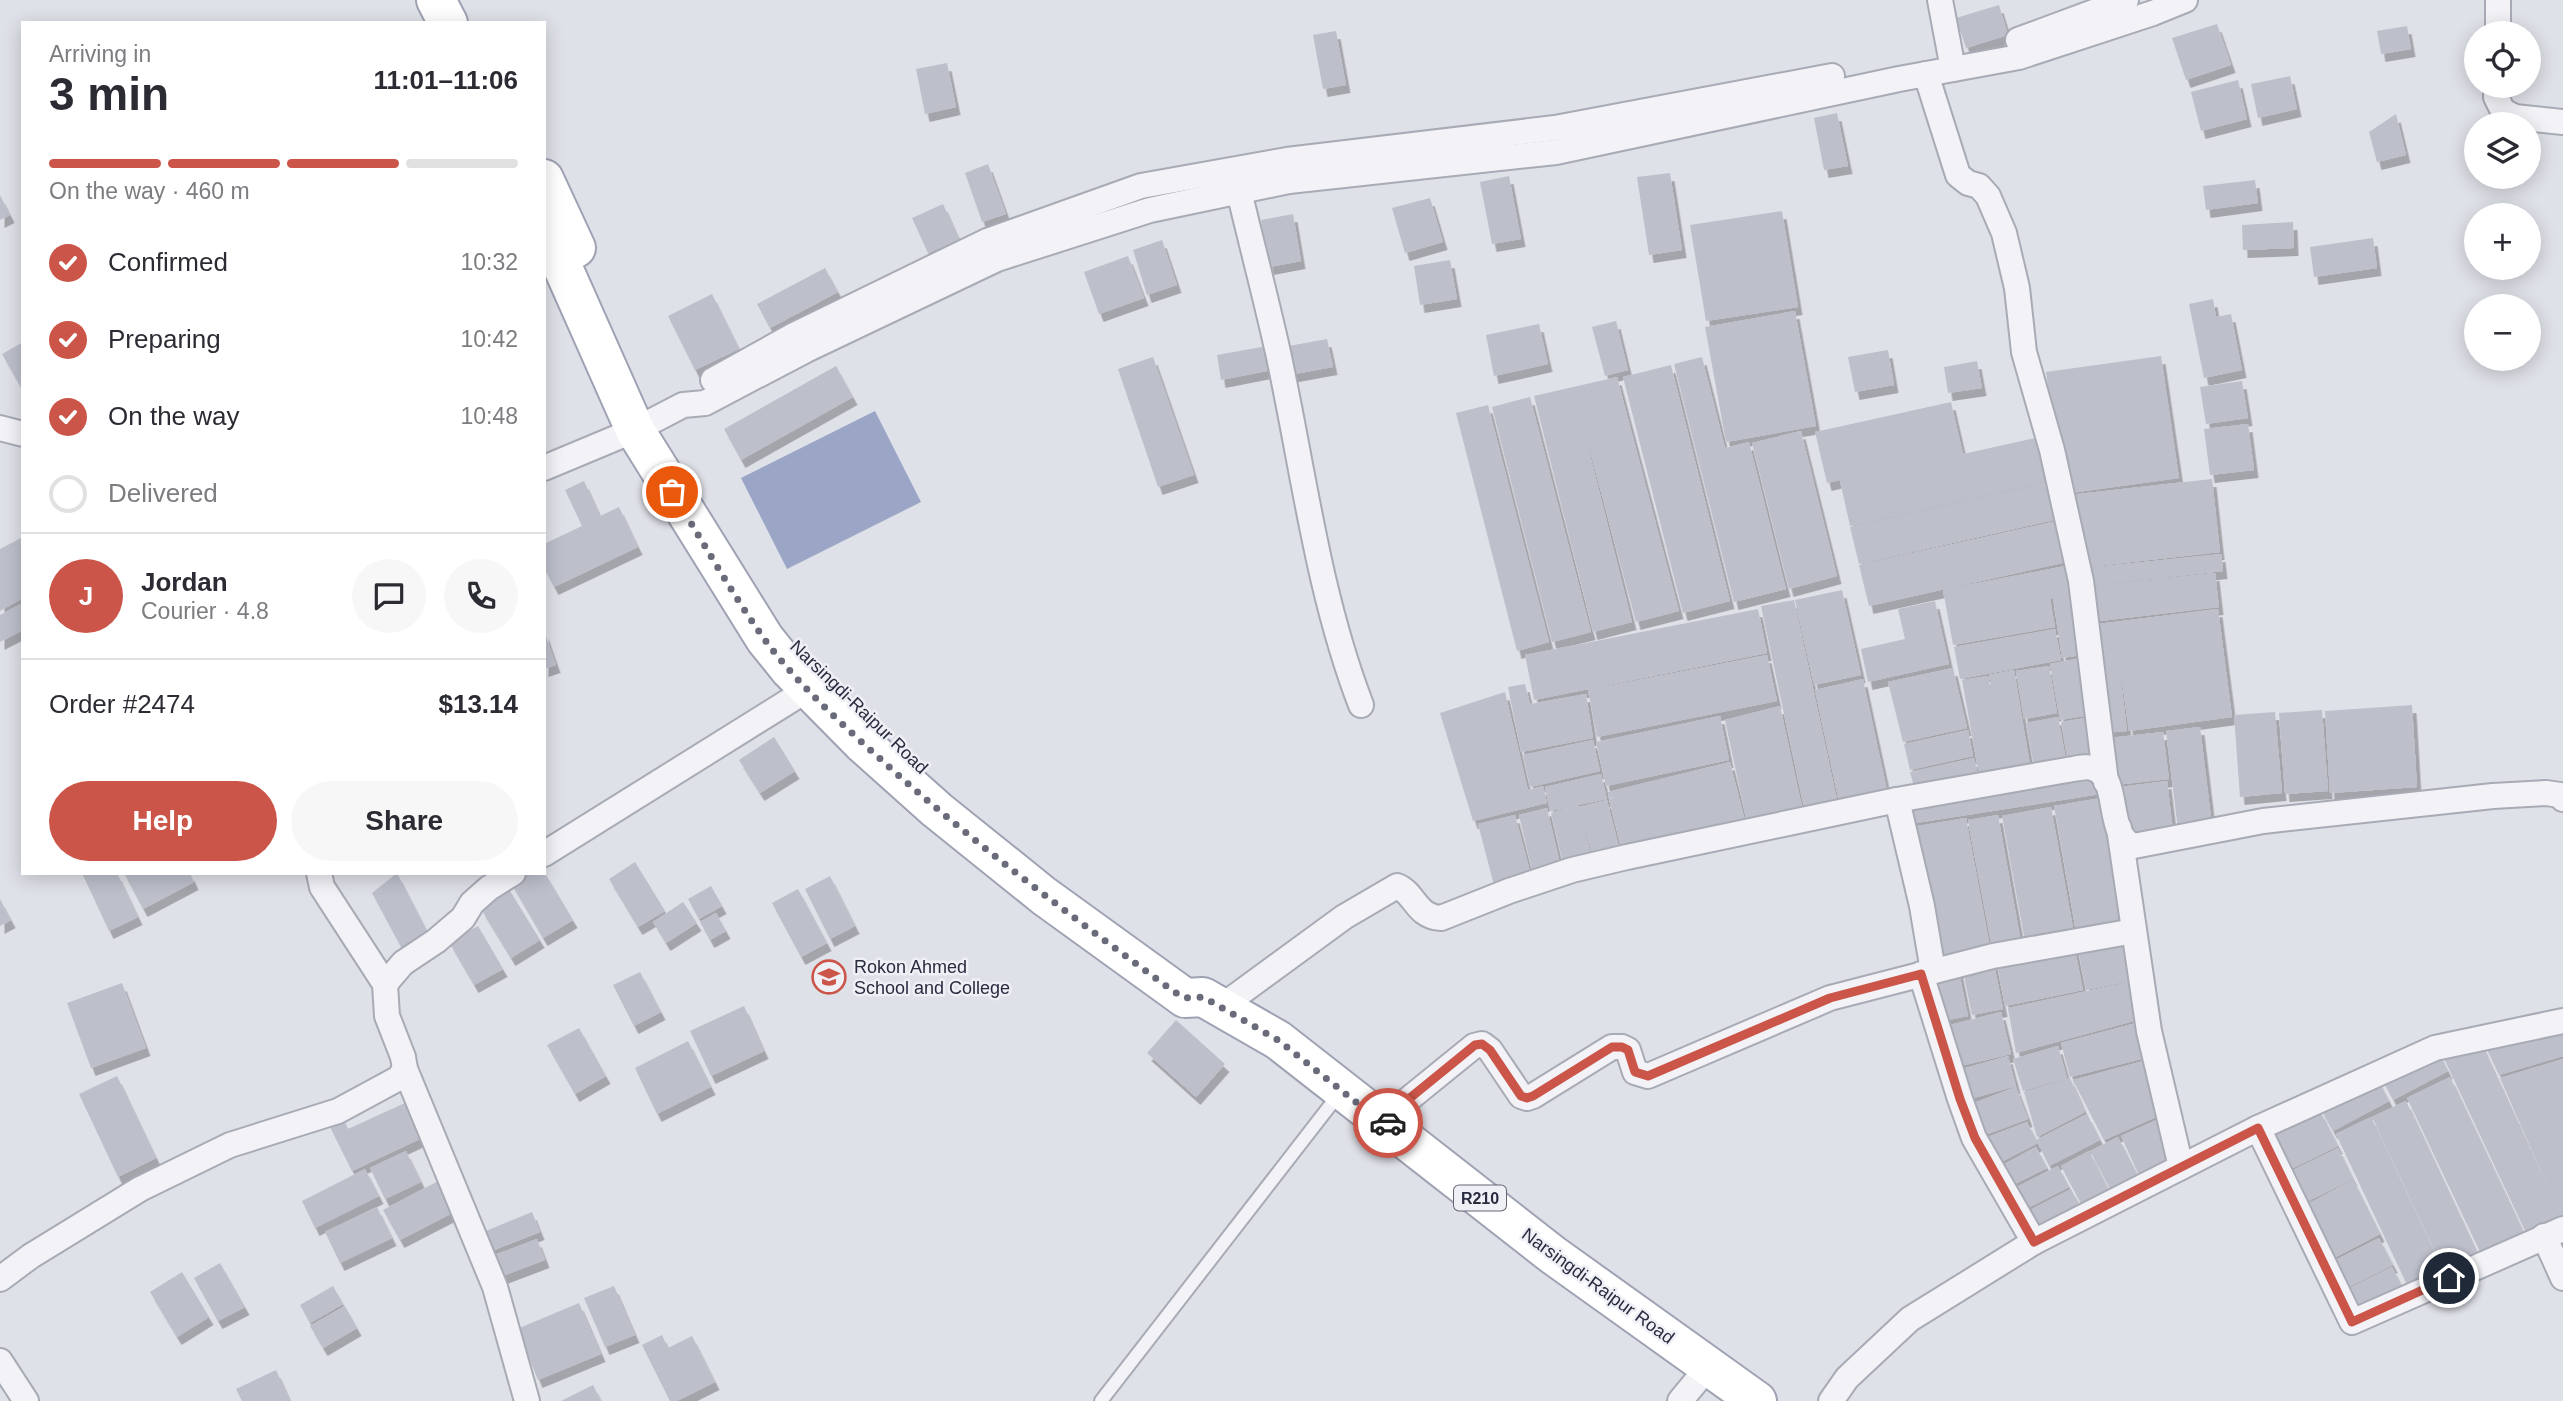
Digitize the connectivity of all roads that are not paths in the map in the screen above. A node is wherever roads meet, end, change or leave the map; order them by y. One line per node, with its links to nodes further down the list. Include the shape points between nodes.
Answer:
1 (436, 0): 7 (main road)
2 (458, 0): 8 (main road)
3 (1940, 0): 10 (street)
4 (2126, 0): 10 (street)
5 (2185, 0): 10 (street, via 2019,57)
6 (2498, 0): 9 (street)
7 (447, 21)
8 (469, 21)
9 (2498, 21)
10 (1952, 64): 11 (street); 17 (street, via 1892,65 1555,128 1287,160 1141,186 975,247 794,335 695,391)
11 (1926, 74): 15 (street, via 1556,152 1289,181); 23 (street, via 1958,175 1988,196 2004,233 2017,288 2024,352 2052,450 2081,581)
12 (2496, 98): 13 (street, via 2503,111 2515,117)
13 (2563, 122)
14 (546, 182): 17 (main road, Narsingdi-Raipur Road / R210)
15 (1239, 191): 17 (street, via 1150,210 997,259 705,403); 22 (street, via 1279,358 1308,515 1347,668)
16 (546, 228): 17 (main road, Narsingdi-Raipur Road / R210)
17 (658, 418): 20 (street); 21 (main road, Narsingdi-Raipur Road / R210, via 765,639)
18 (0, 428): 19 (street)
19 (21, 433)
20 (546, 467)
21 (816, 685): 27 (street); 33 (main road, Narsingdi-Raipur Road / R210, via 862,743 1044,896 1185,998)
22 (1361, 705)
23 (2106, 782): 25 (street, via 2095,768 2082,768); 26 (street)
24 (2563, 799): 26 (street, via 2546,793 2493,796 2263,821 2134,846)
25 (1897, 800): 31 (street, via 1922,906); 33 (street, via 1572,870 1441,918 1419,909 1397,887)
26 (2119, 828): 30 (street)
27 (546, 853)
28 (319, 875): 32 (street, via 322,887)
29 (510, 875): 32 (street, via 472,903 463,918 436,941 403,963)
30 (2133, 931): 31 (street); 39 (street, via 2149,1031)
31 (1927, 973): 37 (street, via 1830,998 1648,1076 1635,1072 1628,1050 1612,1047 1527,1098 1521,1096 1490,1050 1475,1045 1405,1102); 41 (street, via 1960,1099 1975,1138)
32 (385, 984): 35 (street, via 387,1016)
33 (1212, 1002): 36 (main road, Narsingdi-Raipur Road / R210, via 1278,1040)
34 (2563, 1021): 38 (street, via 2435,1048)
35 (405, 1069): 43 (street, via 399,1078 338,1111 230,1145 140,1189); 47 (street, via 495,1287)
36 (1341, 1091): 37 (main road, Narsingdi-Raipur Road / R210); 48 (lane)
37 (1386, 1126): 45 (main road, Narsingdi-Raipur Road / R210, via 1553,1255)
38 (2258, 1128): 39 (street); 40 (street, via 2352,1322)
39 (2181, 1167): 41 (street)
40 (2554, 1233): 42 (street)
41 (2034, 1242): 51 (street, via 1910,1320 1847,1378)
42 (2563, 1278)
43 (0, 1279)
44 (0, 1361): 46 (street)
45 (1709, 1366): 49 (street); 50 (main road, Narsingdi-Raipur Road / R210)
46 (26, 1401)
47 (527, 1401)
48 (1101, 1401)
49 (1680, 1401)
50 (1757, 1401)
51 (1830, 1401)

